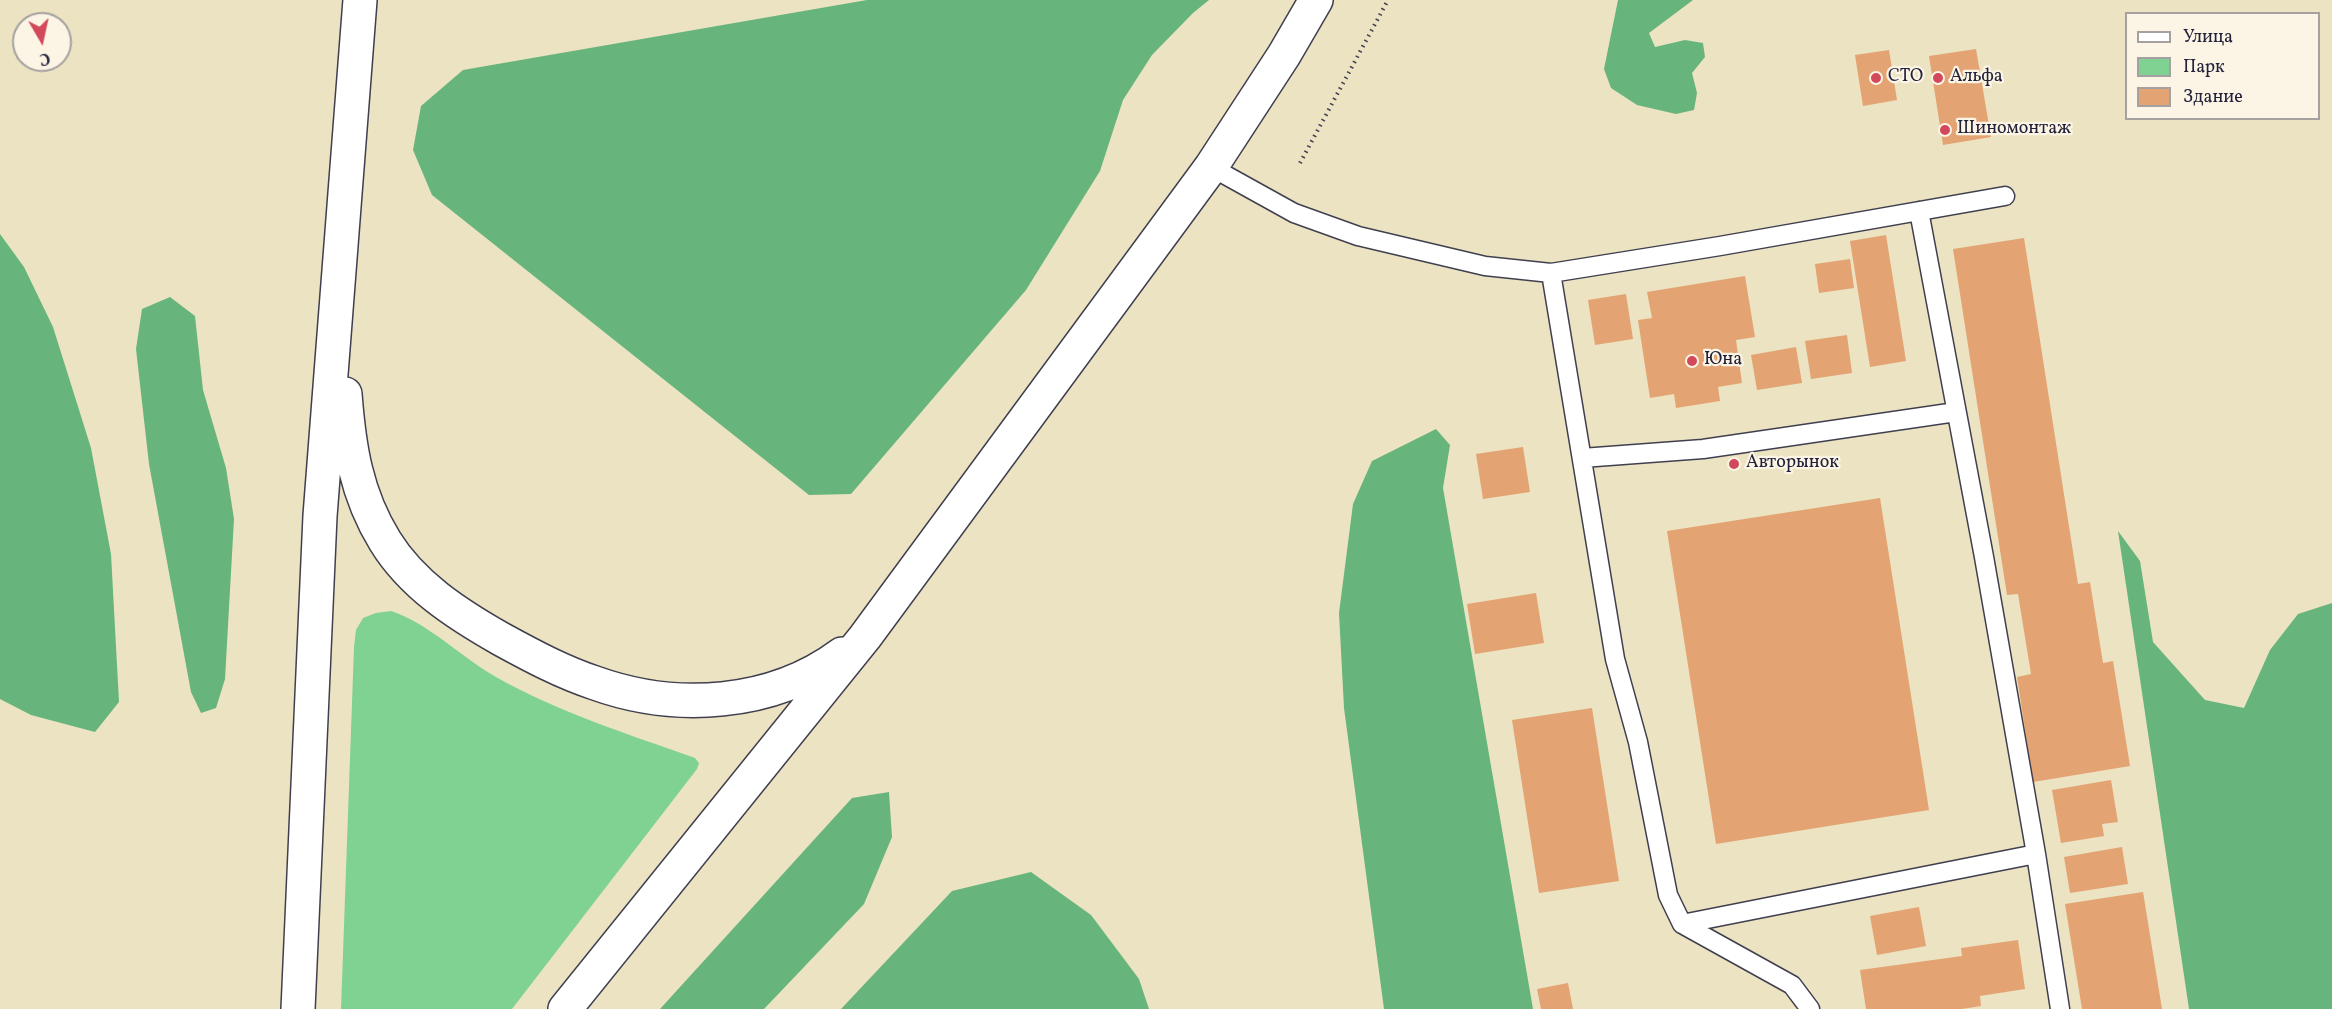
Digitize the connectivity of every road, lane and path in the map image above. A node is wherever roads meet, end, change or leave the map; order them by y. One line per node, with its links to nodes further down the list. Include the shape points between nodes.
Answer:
1 (360, 0): 9 (main road)
2 (1316, 0): 5 (main road)
3 (1388, 0): 4 (path)
4 (1300, 163)
5 (1211, 167): 8 (lane, via 1294,213 1358,236 1485,266); 12 (main road)
6 (2005, 196): 7 (lane)
7 (1919, 211): 8 (lane); 10 (lane)
8 (1551, 273): 11 (lane)
9 (337, 279): 12 (main road, via 349,434 355,473 367,506 404,567 429,592 473,623 541,661 596,684 648,697 704,701 784,687 827,666); 15 (main road, via 320,516)
10 (1956, 412): 11 (lane, via 1703,449); 13 (lane)
11 (1582, 458): 14 (lane, via 1615,660 1638,742 1668,895)
12 (865, 637): 16 (main road)
13 (2036, 854): 14 (lane); 18 (lane)
14 (1682, 924): 17 (lane, via 1792,985)
15 (298, 1009)
16 (565, 1009)
17 (1810, 1009)
18 (2060, 1009)

